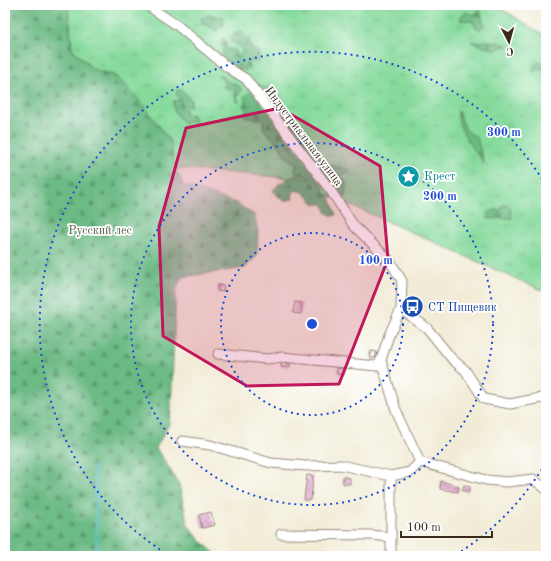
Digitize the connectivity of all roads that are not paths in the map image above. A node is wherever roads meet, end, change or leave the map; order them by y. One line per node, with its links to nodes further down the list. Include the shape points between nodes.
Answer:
1 (147, 5): 2 (street, Индустриальная улица, via 246,79 331,191 354,226 390,261 402,281)
2 (401, 309): 4 (street); 5 (street, via 427,328 465,370 484,399 510,404)
3 (218, 354): 4 (street, via 377,366)
4 (381, 360): 7 (street, via 396,410)
5 (546, 399)
6 (182, 441): 8 (street, via 210,445 271,463 341,465)
7 (420, 462): 8 (street, via 410,472); 9 (street, via 486,480 507,482 533,479)
8 (391, 476): 11 (street)
9 (546, 489)
10 (280, 534): 11 (street, via 370,534)
11 (391, 537): 12 (street)
12 (391, 556)

